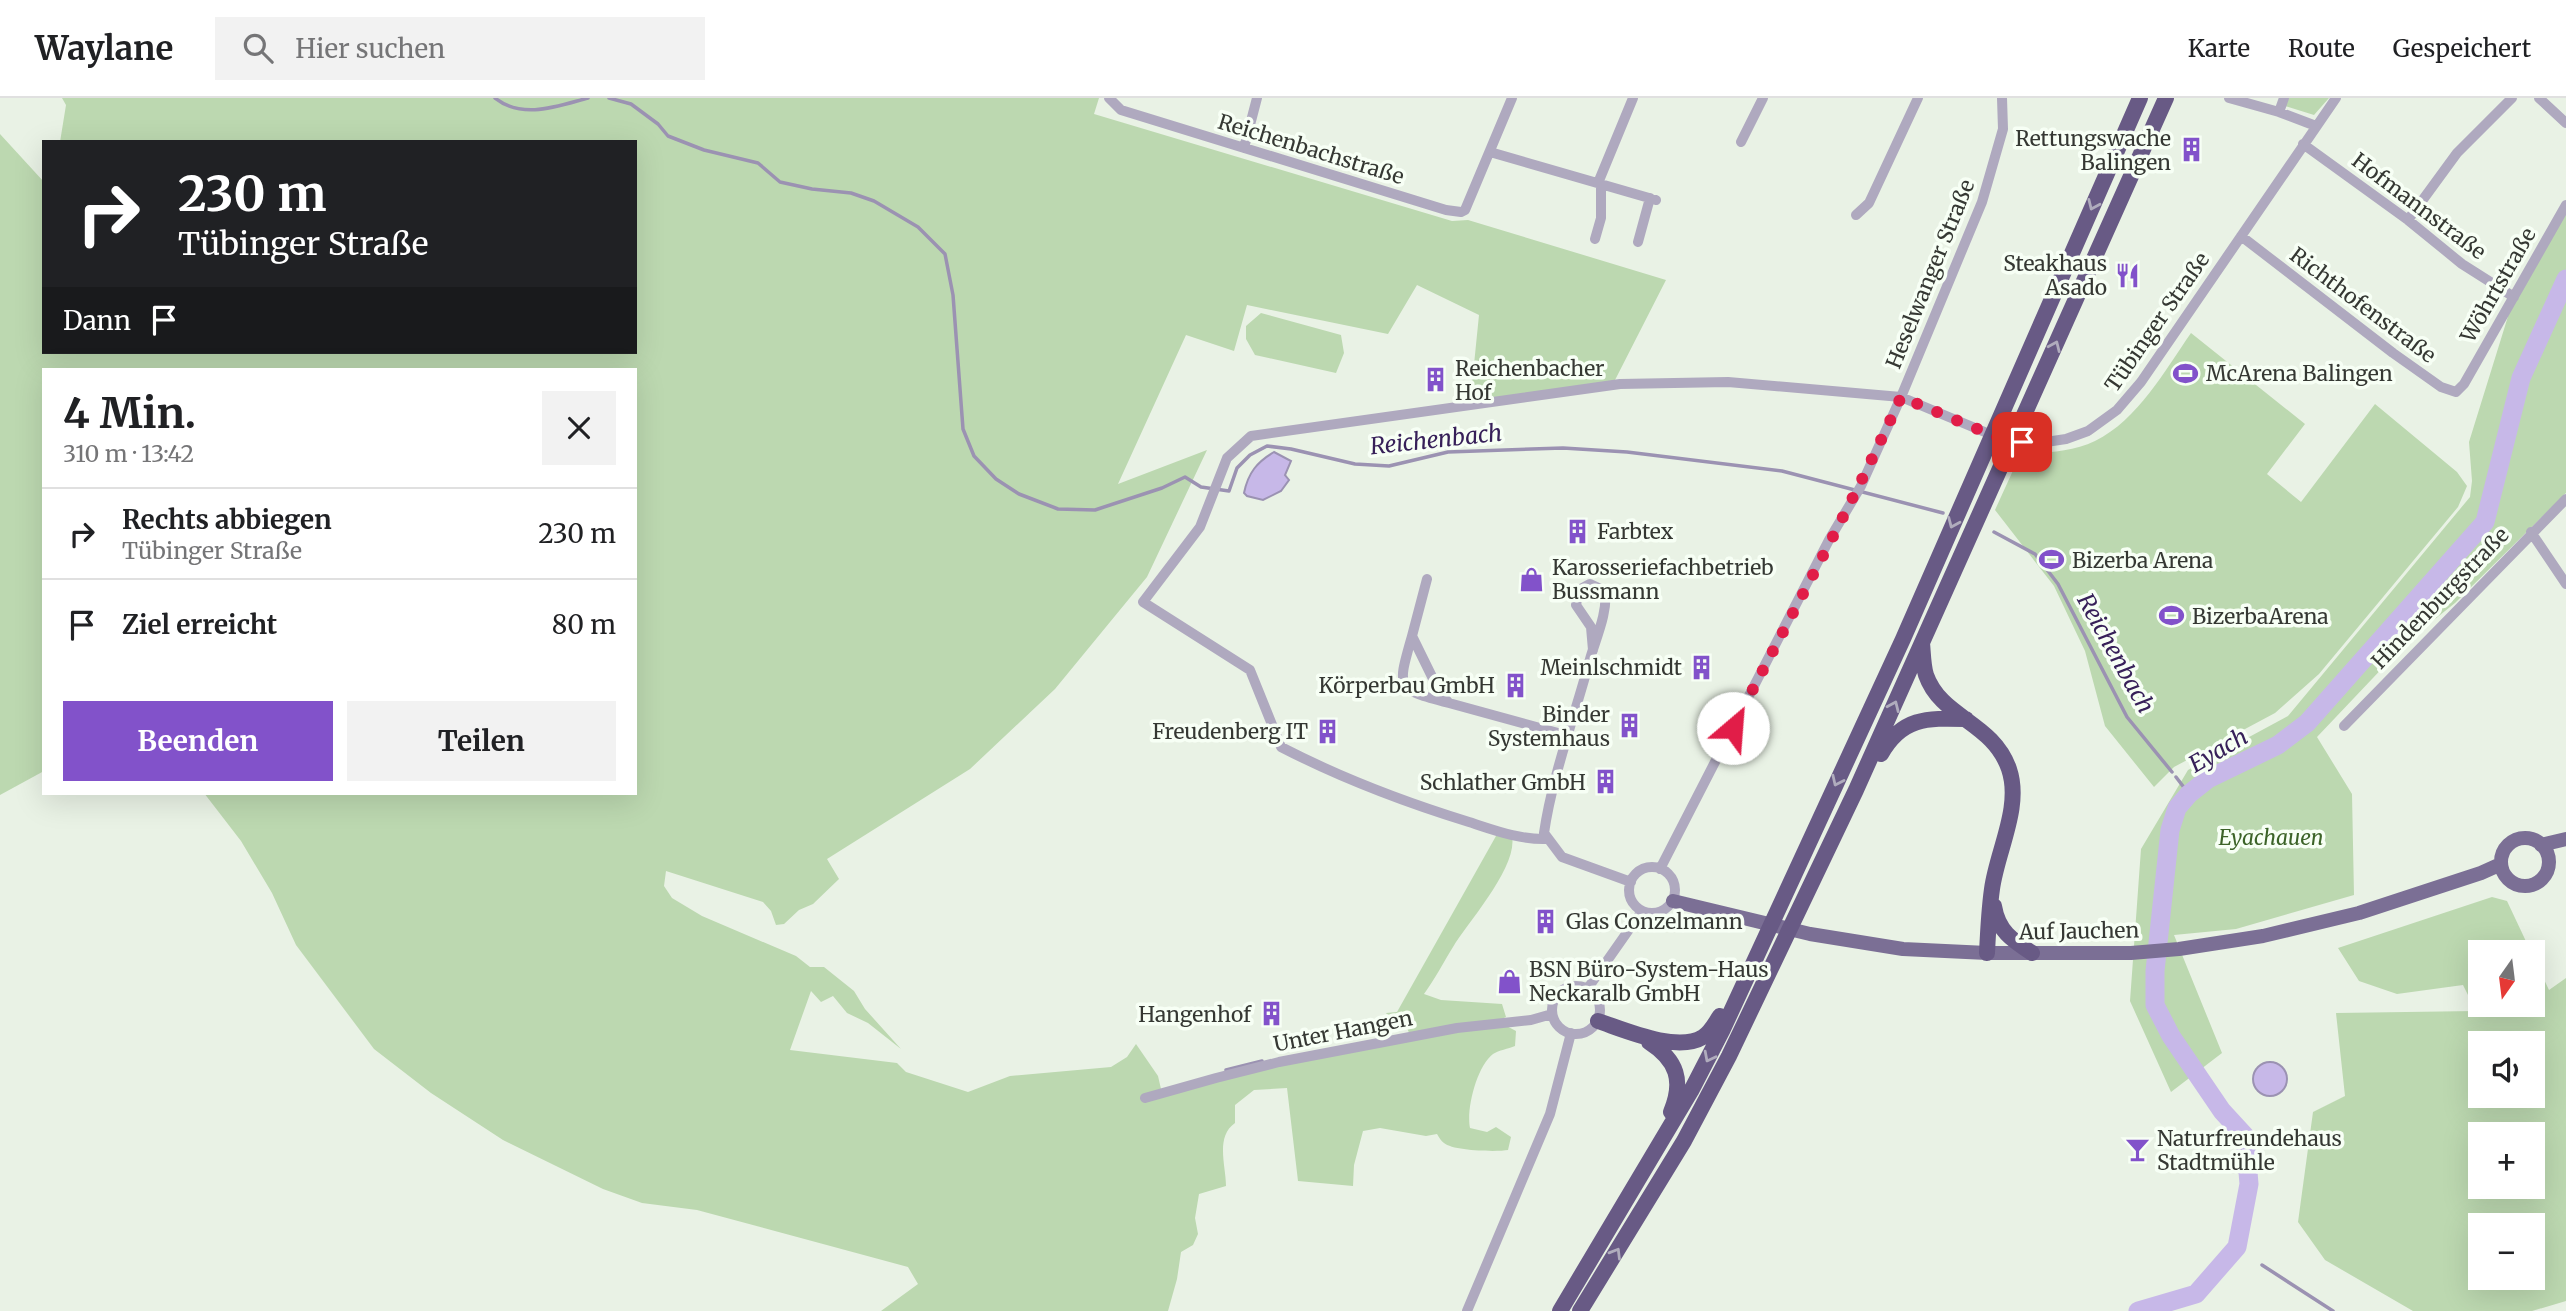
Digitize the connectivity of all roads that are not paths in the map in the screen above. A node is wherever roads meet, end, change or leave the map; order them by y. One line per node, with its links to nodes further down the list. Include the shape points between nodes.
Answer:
1 (1109, 98): 20 (street, Reichenbachstraße, via 1121,110)
2 (1256, 98): 20 (street)
3 (1512, 98): 21 (street)
4 (1633, 98): 22 (street)
5 (1763, 98): 18 (street)
6 (1918, 98): 24 (street, via 1869,203)
7 (2002, 98): 31 (street, Heselwanger Straße, via 2003,129 1982,202)
8 (2140, 98): 55 (highway, one-way to 55, via 1903,639)
9 (2166, 98): 37 (highway, one-way to 9)
10 (2229, 98): 15 (street)
11 (2284, 98): 15 (street)
12 (2336, 98): 17 (street, Tübinger Straße)
13 (2512, 98): 25 (street, via 2458,153)
14 (2539, 98): 16 (street)
15 (2278, 112): 17 (street)
16 (2566, 123)
17 (2316, 126): 19 (street, Tübinger Straße)
18 (1741, 142)
19 (2304, 144): 25 (street, Hofmannstraße); 26 (street, Tübinger Straße)
20 (1244, 148): 21 (street, Reichenbachstraße, via 1461,212)
21 (1490, 152): 22 (street)
22 (1599, 184): 27 (street, via 1601,218); 28 (street, via 1653,199)
23 (2566, 205): 29 (street, Wöhrtstraße)
24 (1856, 215)
25 (2408, 220): 29 (street, Hofmannstraße, via 2462,264)
26 (2241, 236): 30 (street, Richthofenstraße, via 2441,387 2456,392); 31 (street, Tübinger Straße, via 2141,382 2117,410 2088,431 2046,442 1999,438)
27 (1595, 239)
28 (1638, 242)
29 (2514, 297): 30 (street, Wöhrtstraße)
30 (2464, 384)
31 (1901, 397): 44 (street, Tübinger Straße, via 1728,382 1620,384 1251,436 1227,458 1200,527 1143,602 1250,670 1280,747 1336,775 1424,809 1516,837); 47 (street, Heselwanger Straße, via 1861,486)
32 (2566, 499): 33 (street, Hindenburgstraße)
33 (2531, 532): 35 (street); 41 (street, Hindenburgstraße)
34 (1427, 579): 36 (street)
35 (2566, 584)
36 (1412, 636): 39 (street); 39 (street, via 1402,671 1405,689)
37 (1922, 643): 40 (highway, via 1926,675 1941,699); 43 (highway, one-way to 37)
38 (1593, 650): 38 (street, via 1606,600 1605,591 1590,584 1579,590 1576,599 1591,627); 42 (street)
39 (1449, 704): 42 (street)
40 (1966, 719): 43 (highway, via 1930,718 1891,736 1872,772); 50 (highway, via 2000,748 2010,771 2012,796)
41 (2344, 726)
42 (1569, 736): 44 (street, via 1548,808)
43 (1856, 790): 65 (highway, one-way to 43, via 1684,1141)
44 (1547, 839): 49 (street, via 1562,857)
45 (2565, 839): 46 (main road)
46 (2544, 850): 48 (main road, via 2530,839 2517,839 2507,846); 48 (main road, via 2546,872 2537,882 2517,885)
47 (1660, 869): 49 (street, via 1644,869); 51 (street, via 1673,881)
48 (2503, 870): 54 (main road, Auf Jauchen, via 2263,936 2131,953)
49 (1631, 882): 52 (street, via 1632,900)
50 (1992, 887): 53 (highway); 54 (highway, via 1996,919 2003,932)
51 (1673, 901): 52 (street, via 1659,912); 53 (main road, Auf Jauchen, via 1810,934 1903,949)
52 (1642, 911): 56 (street)
53 (1987, 953): 54 (main road, Auf Jauchen)
54 (2032, 953)
55 (1749, 974): 60 (highway, via 1703,1038 1664,1041); 62 (highway, one-way to 62)
56 (1588, 988): 57 (street, via 1572,985 1558,992); 58 (street, via 1598,999)
57 (1552, 1014): 59 (street, via 1558,1027); 61 (street, Unter Hangen, via 1279,1062)
58 (1598, 1021): 59 (street, via 1586,1032); 60 (highway)
59 (1570, 1033): 63 (street, via 1550,1114)
60 (1635, 1033): 62 (highway, via 1664,1052 1678,1074 1678,1096)
61 (1145, 1098)
62 (1653, 1156): 64 (highway)
63 (1466, 1311)
64 (1560, 1311)
65 (1580, 1311)

